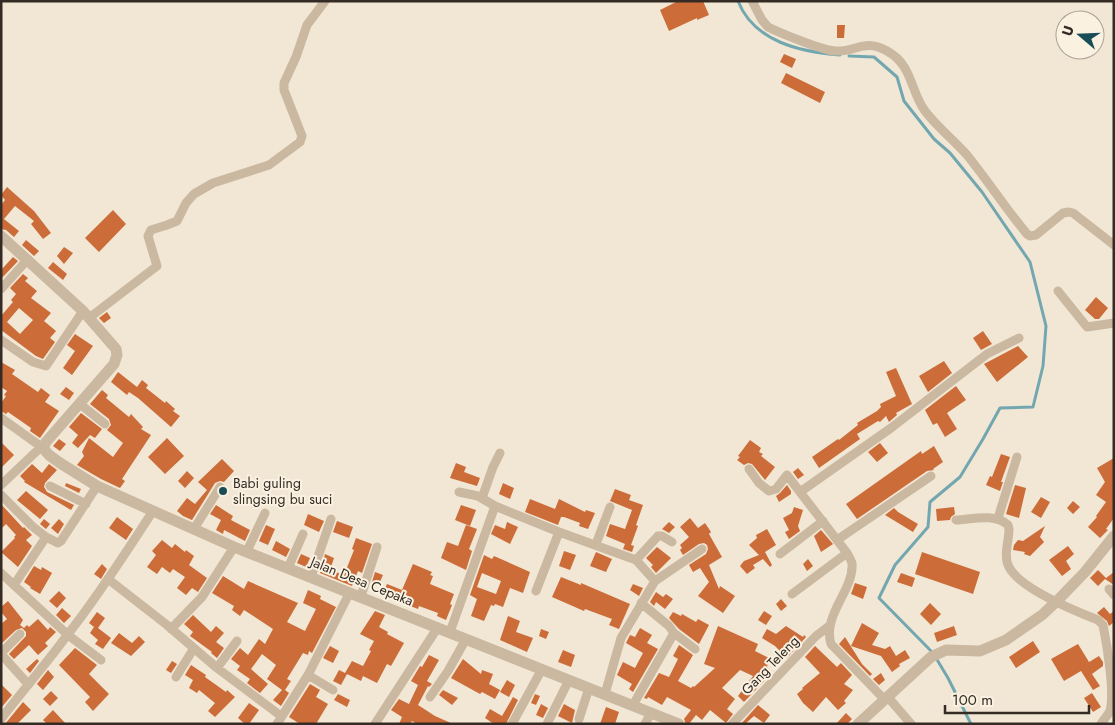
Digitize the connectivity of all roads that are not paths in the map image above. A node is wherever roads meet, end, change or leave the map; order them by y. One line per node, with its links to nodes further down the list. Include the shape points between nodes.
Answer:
1 (325, 1): 8 (street, via 307,25 284,83 302,136 300,142 269,165 213,183 194,194 177,221 151,230 148,236 157,266)
2 (752, 1): 4 (street, via 768,27 824,49 844,51 871,45 890,52 910,76 926,112 964,151 1027,234 1036,235 1068,212)
3 (3, 240): 5 (street)
4 (1114, 245)
5 (28, 259): 6 (street); 8 (street)
6 (1, 289)
7 (1058, 291): 9 (street, via 1087,327)
8 (86, 315): 11 (street, via 46,366 33,362); 12 (street, via 116,348 117,355 114,364)
9 (1114, 323)
10 (1019, 338): 25 (street, via 987,354 891,428)
11 (1, 340)
12 (80, 404): 14 (street); 15 (street)
13 (1, 418): 15 (street)
14 (105, 424)
15 (42, 447): 20 (street); 22 (street, Jalan Desa Cepaka, via 60,463)
16 (500, 453): 27 (street)
17 (1017, 456): 33 (street)
18 (749, 469): 25 (street, via 769,491 776,489 787,475)
19 (931, 476): 42 (street)
20 (1, 485)
21 (50, 486): 28 (street)
22 (97, 486): 28 (street); 31 (street, Jalan Desa Cepaka)
23 (220, 487): 37 (street)
24 (459, 492): 27 (street)
25 (800, 492): 36 (street)
26 (1, 495): 41 (street)
27 (482, 498): 29 (street)
28 (86, 504): 41 (street, via 58,543)
29 (495, 506): 38 (street); 66 (street)
30 (610, 507): 44 (street)
31 (154, 511): 37 (street, Jalan Desa Cepaka); 55 (street)
32 (264, 513): 48 (street)
33 (998, 518): 35 (street); 61 (street, via 1008,525 1006,556 1009,568 1032,589)
34 (331, 519): 54 (street)
35 (956, 520)
36 (823, 521): 42 (street); 50 (street)
37 (194, 529): 45 (street, Jalan Desa Cepaka)
38 (559, 532): 44 (street); 58 (street)
39 (303, 534): 52 (street)
40 (1114, 536): 61 (street)
41 (46, 537): 57 (street)
42 (838, 540): 49 (street)
43 (672, 542): 51 (street, via 658,536)
44 (596, 544): 51 (street)
45 (234, 547): 48 (street, Jalan Desa Cepaka); 65 (street, via 202,597)
46 (377, 547): 59 (street)
47 (702, 549): 56 (street)
48 (246, 552): 52 (street, Jalan Desa Cepaka)
49 (847, 553): 60 (street); 63 (street, via 852,563 851,572)
50 (780, 554)
51 (636, 560): 56 (street)
52 (288, 568): 54 (street, Jalan Desa Cepaka)
53 (1, 574): 57 (street)
54 (311, 577): 59 (street, Jalan Desa Cepaka)
55 (108, 579): 65 (street); 69 (street)
56 (655, 581): 62 (street)
57 (14, 585): 69 (street)
58 (536, 591)
59 (355, 594): 64 (street, Jalan Desa Cepaka); 78 (street)
60 (792, 594)
61 (1057, 601): 85 (street, via 1042,616 991,647 980,651 946,650 931,656); 100 (street, via 1098,620 1102,625 1112,675 1112,699)
62 (641, 603): 67 (street); 84 (street, via 621,638)
63 (829, 626): 85 (street, via 831,644); 97 (street, Gang Teleng)
64 (438, 627): 66 (street, Jalan Desa Cepaka); 92 (street)
65 (172, 629): 72 (street)
66 (450, 632): 70 (street, Jalan Desa Cepaka)
67 (674, 633): 73 (street); 87 (street)
68 (20, 634): 74 (street)
69 (68, 635): 75 (street); 81 (street)
70 (466, 638): 77 (street, Jalan Desa Cepaka); 86 (street)
71 (236, 641): 76 (street)
72 (194, 648): 76 (street); 79 (street)
73 (695, 650)
74 (1, 654): 81 (street)
75 (101, 660)
76 (217, 668): 91 (street)
77 (542, 669): 80 (street, Jalan Desa Cepaka); 93 (street)
78 (308, 674): 83 (street); 91 (street)
79 (176, 677)
80 (570, 680): 82 (street, Jalan Desa Cepaka); 94 (street)
81 (28, 684): 89 (street)
82 (589, 688): 84 (street, Jalan Desa Cepaka); 90 (street)
83 (333, 690)
84 (605, 694): 87 (street, Jalan Desa Cepaka)
85 (885, 697): 98 (street); 99 (street)
86 (430, 698)
87 (633, 705): 88 (street, Jalan Desa Cepaka)
88 (651, 713): 95 (street); 96 (street, Jalan Desa Cepaka)
89 (1, 719)
90 (579, 719)
91 (279, 720)
92 (375, 724)
93 (512, 724)
94 (547, 724)
95 (645, 724)
96 (679, 724)
97 (732, 724)
98 (858, 724)
99 (911, 724)
100 (1101, 724)

